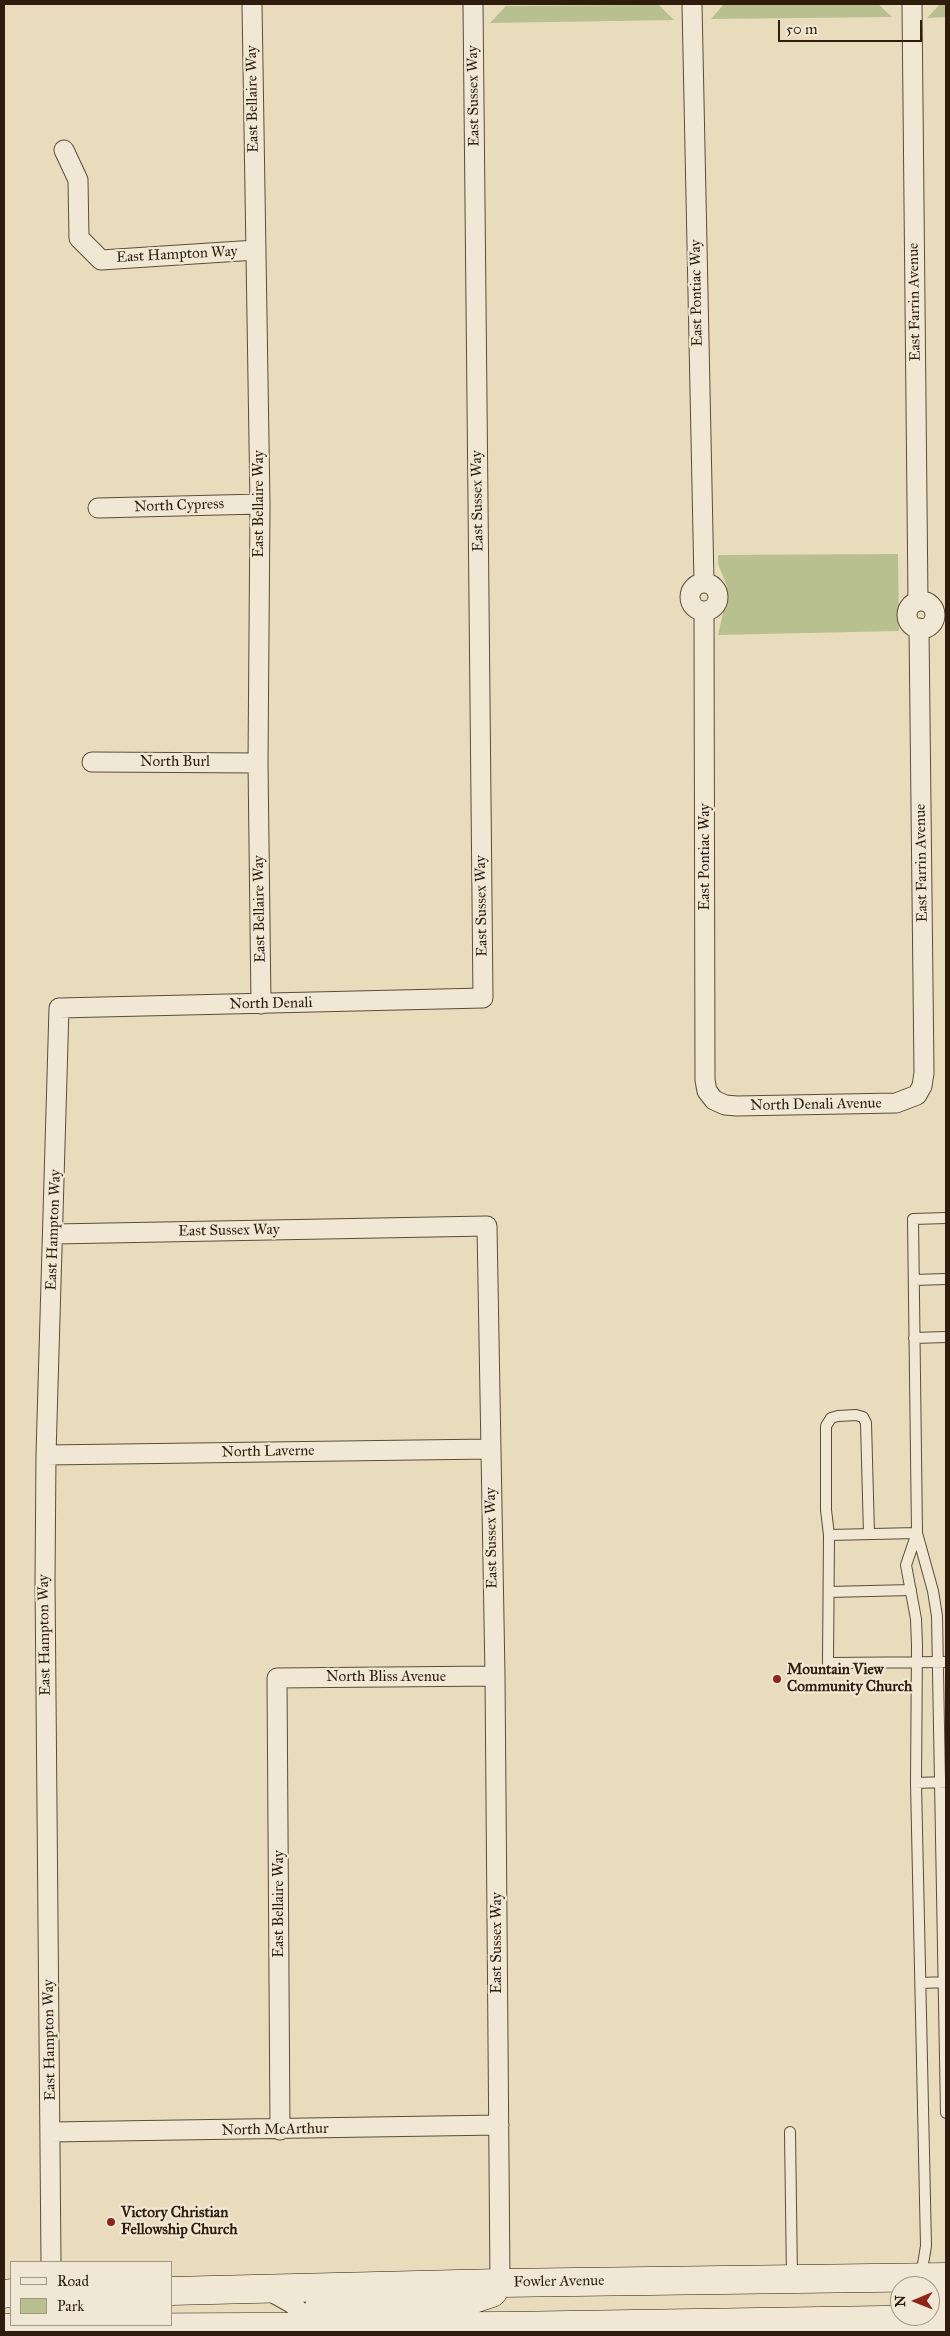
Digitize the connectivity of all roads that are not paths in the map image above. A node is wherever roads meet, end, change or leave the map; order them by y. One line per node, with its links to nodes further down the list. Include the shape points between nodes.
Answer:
1 (252, 4): 6 (street, East Bellaire Way)
2 (473, 4): 14 (street, East Sussex Way)
3 (692, 4): 18 (street, East Pontiac Way, via 704,582 712,585 719,596 713,608 704,611 705,1080 707,1091)
4 (912, 4): 9 (street, East Farrin Avenue)
5 (64, 150): 6 (street, East Hampton Way, via 78,180 79,238 101,260)
6 (256, 250): 7 (street, East Bellaire Way)
7 (260, 504): 8 (street, North Cypress); 13 (street, East Bellaire Way)
8 (98, 508)
9 (918, 601): 10 (street, via 929,603); 11 (street, via 909,606 907,615 910,623)
10 (941, 614): 11 (street, via 930,626)
11 (919, 628): 17 (street, East Farrin Avenue, via 924,1072)
12 (92, 762): 13 (street, North Burl)
13 (258, 763): 15 (street, East Bellaire Way)
14 (483, 998): 15 (street, North Denali)
15 (261, 1004): 16 (street, North Denali)
16 (59, 1008): 20 (street, East Hampton Way)
17 (917, 1095): 18 (street, North Denali Avenue, via 896,1103 737,1106)
18 (714, 1100)
19 (946, 1218): 22 (lane, via 913,1219)
20 (54, 1234): 25 (street, East Sussex Way, via 487,1226); 26 (street, East Hampton Way)
21 (946, 1279): 22 (lane)
22 (914, 1280): 24 (lane)
23 (946, 1337): 24 (lane)
24 (914, 1338): 27 (lane)
25 (490, 1449): 26 (street, North Laverne); 34 (street, East Sussex Way)
26 (46, 1455): 43 (street, East Hampton Way)
27 (916, 1532): 28 (lane); 30 (lane, via 906,1565); 32 (lane, via 933,1590)
28 (869, 1534): 29 (lane); 29 (lane, via 866,1423 862,1417 838,1416 831,1418 826,1426)
29 (829, 1535): 31 (lane)
30 (911, 1590): 31 (lane); 33 (lane, via 916,1619)
31 (829, 1592): 33 (lane, via 828,1663)
32 (942, 1662): 33 (lane); 36 (lane)
33 (916, 1663): 37 (lane)
34 (495, 1676): 35 (street, North Bliss Avenue); 41 (street, East Sussex Way)
35 (277, 1678): 42 (street, East Bellaire Way)
36 (943, 1782): 37 (lane); 38 (lane)
37 (916, 1783): 39 (lane)
38 (945, 1982): 39 (lane); 40 (lane)
39 (921, 1983): 46 (lane, via 926,2246)
40 (946, 2113)
41 (499, 2125): 42 (street, North McArthur); 48 (street, East Sussex Way)
42 (280, 2130): 43 (street, North McArthur)
43 (51, 2132): 45 (street, East Hampton Way)
44 (790, 2132): 47 (lane)
45 (51, 2261)
46 (931, 2276)
47 (792, 2280): 48 (main road, Fowler Avenue); 49 (main road, Fowler Avenue)
48 (500, 2283): 50 (main road, Fowler Avenue); 56 (main road, via 492,2293 460,2304 335,2305 317,2312)
49 (890, 2284)
50 (266, 2290): 51 (main road, Fowler Avenue); 56 (street, via 292,2304 301,2314)
51 (172, 2291)
52 (890, 2303): 54 (main road, via 782,2305)
53 (946, 2319): 54 (main road)
54 (705, 2321): 56 (main road)
55 (4, 2328): 56 (main road)
56 (305, 2330)

